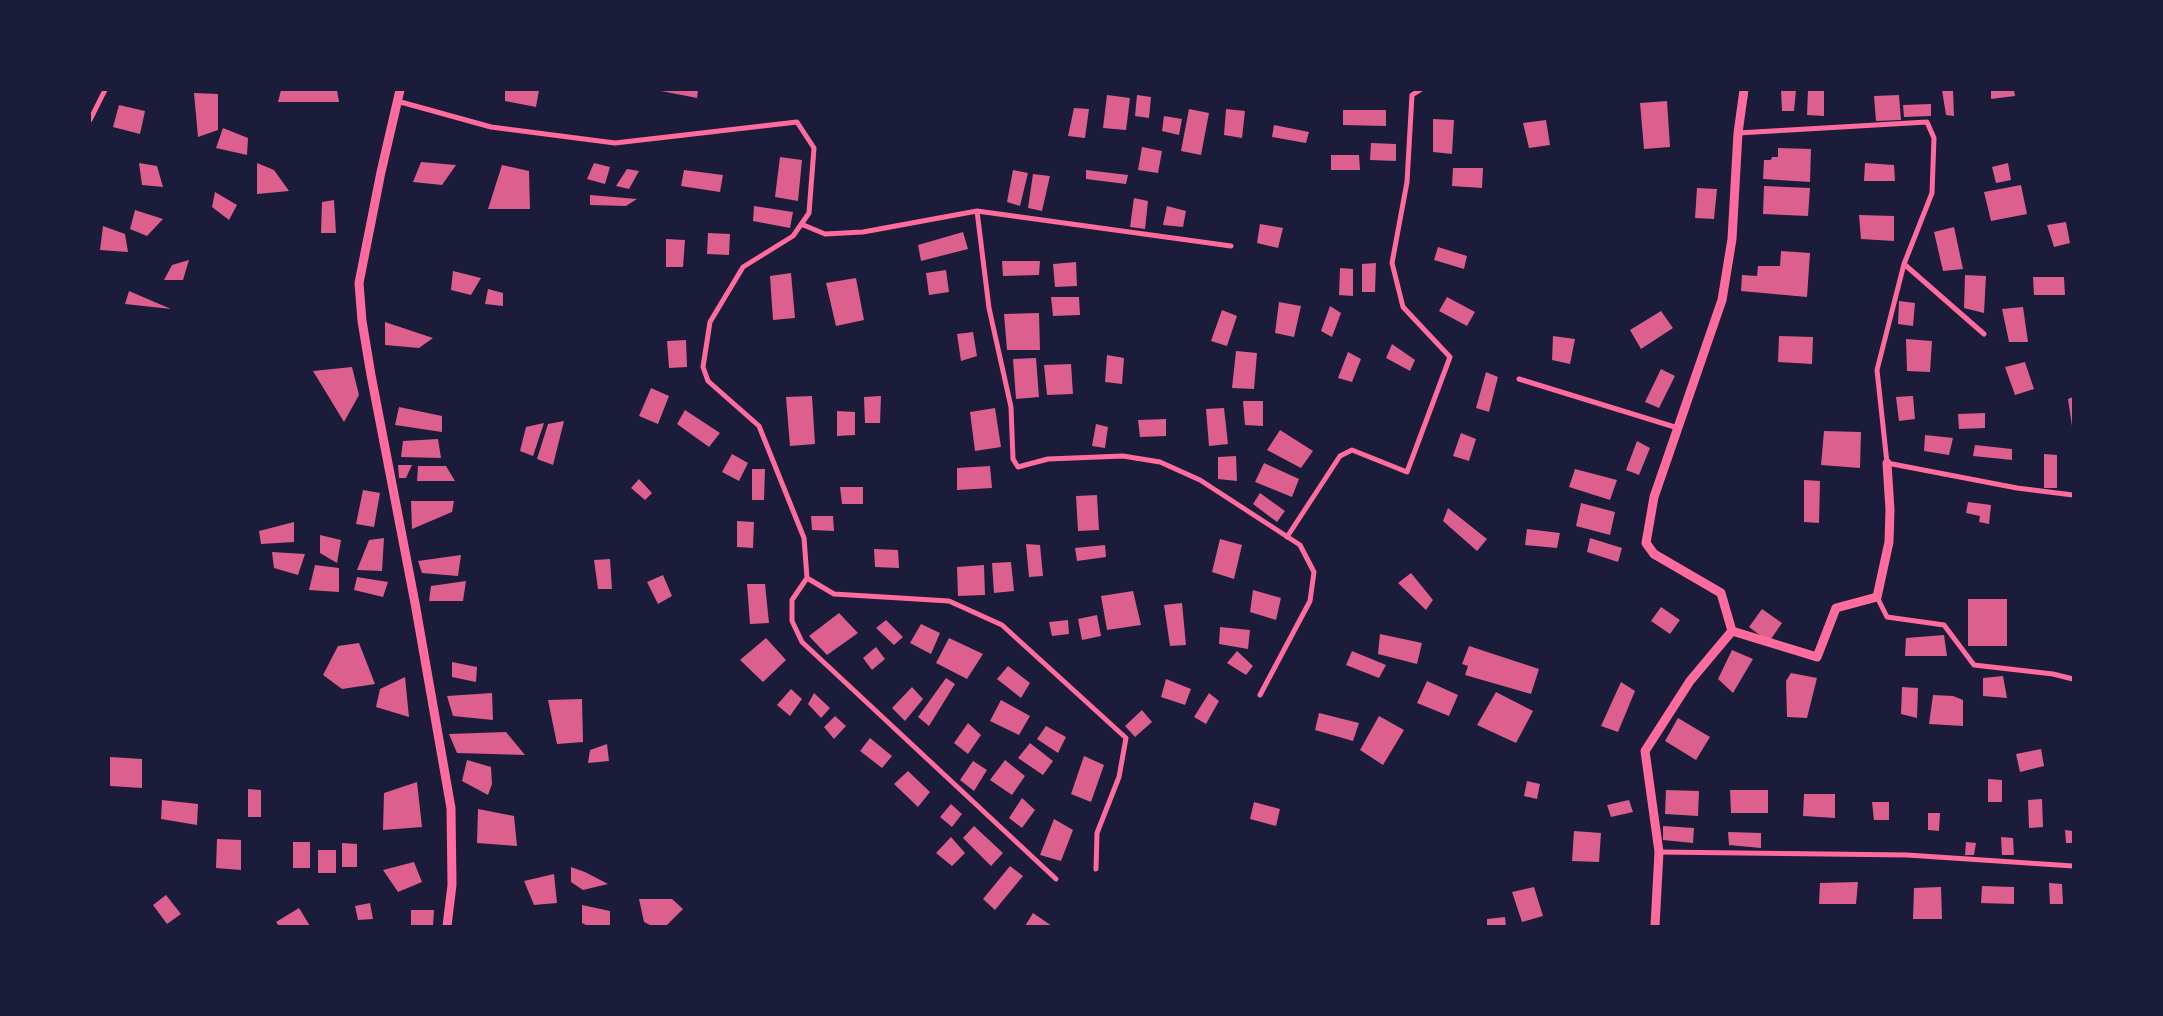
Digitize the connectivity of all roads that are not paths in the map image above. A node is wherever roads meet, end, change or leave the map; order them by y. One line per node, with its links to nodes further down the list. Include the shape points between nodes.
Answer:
1 (106, 90): 6 (street)
2 (400, 90): 5 (street)
3 (1420, 90): 17 (street, via 1412,96 1408,182 1392,263 1403,307 1450,357 1407,472 1352,450 1340,456)
4 (1744, 90): 7 (street)
5 (397, 101): 9 (street, via 491,127 615,143 797,122 814,148 809,213); 27 (street, via 359,283 362,321 451,808 452,885)
6 (90, 120)
7 (1738, 133): 11 (street, via 1927,122 1934,138 1932,194); 14 (street, via 1732,239 1722,300)
8 (977, 211): 9 (street, via 863,232 824,234); 10 (street); 17 (street, via 989,308 1011,407 1013,459 1018,467 1048,458 1123,456 1160,462 1200,480)
9 (801, 224): 18 (street, via 793,236 743,267 710,322 703,367 708,381 759,426 804,538)
10 (1231, 246)
11 (1904, 264): 12 (street); 15 (street, via 1877,370)
12 (1984, 334)
13 (1519, 379): 14 (street)
14 (1678, 428): 20 (street, via 1654,497 1646,543 1654,554 1721,593)
15 (1886, 463): 16 (street, via 2017,488); 19 (street, via 1889,542)
16 (2073, 495)
17 (1287, 537): 22 (street, via 1300,545 1314,572 1310,601)
18 (806, 578): 25 (street, via 834,594 950,601 1002,625 1126,738 1119,777 1097,833); 26 (street, via 792,600 792,621 802,642)
19 (1877, 597): 20 (street, via 1836,608 1818,657); 21 (street, via 1887,617 1944,625 1974,665)
20 (1732, 631): 23 (street, via 1690,681 1645,751)
21 (2073, 679)
22 (1260, 696)
23 (1659, 852): 24 (street, via 1907,855); 28 (street)
24 (2073, 866)
25 (1096, 868)
26 (1056, 879)
27 (447, 926)
28 (1655, 926)

